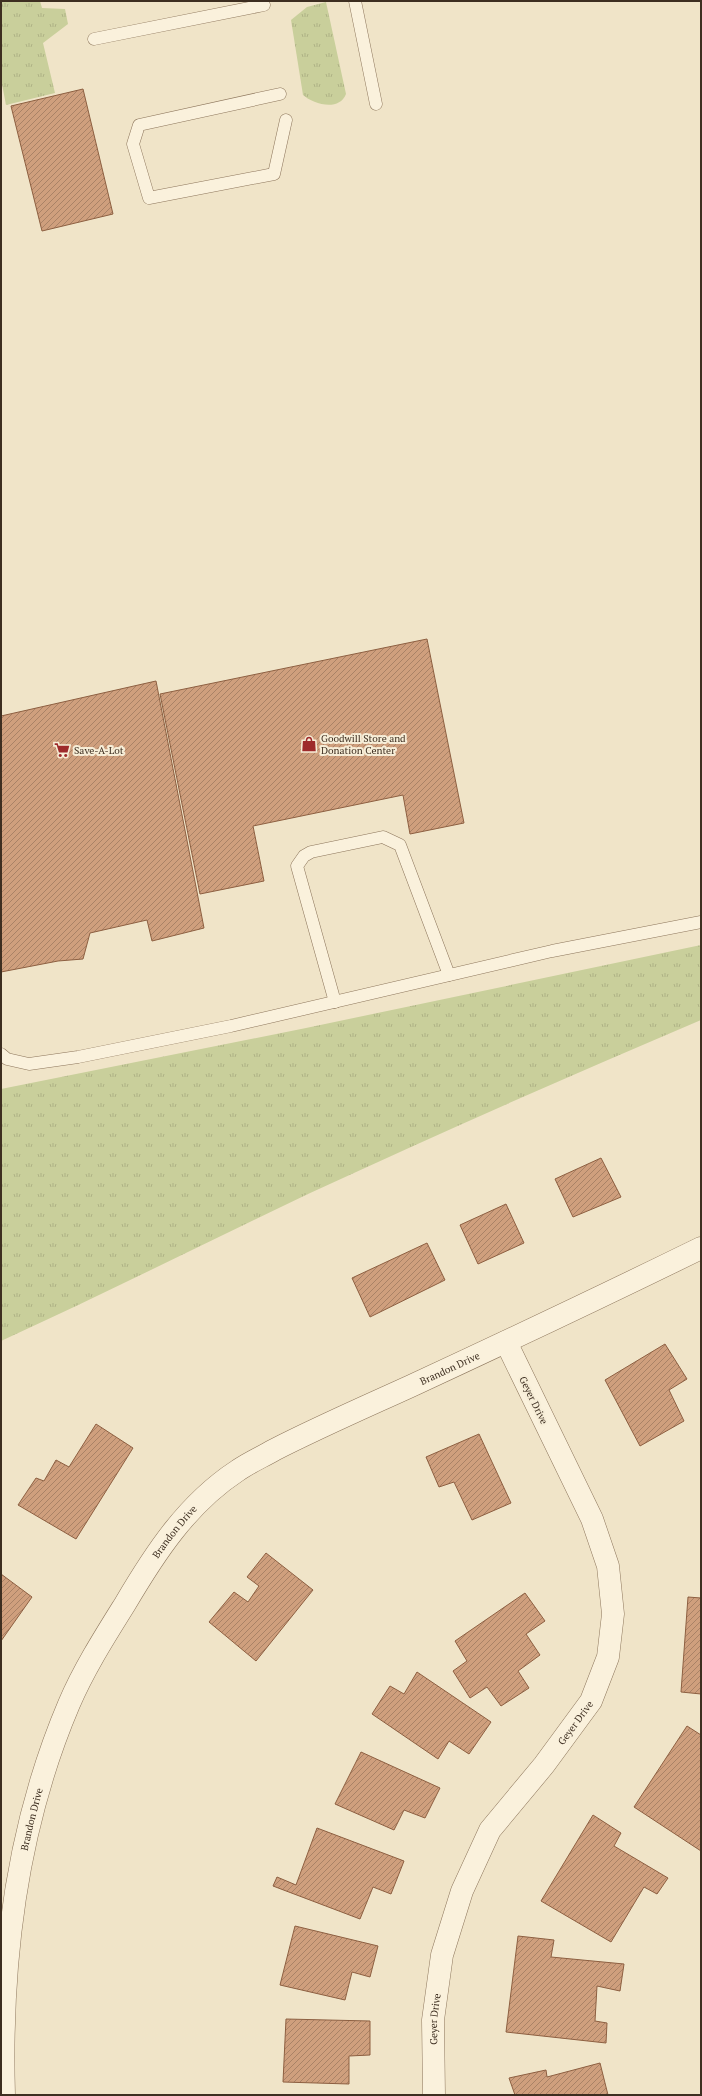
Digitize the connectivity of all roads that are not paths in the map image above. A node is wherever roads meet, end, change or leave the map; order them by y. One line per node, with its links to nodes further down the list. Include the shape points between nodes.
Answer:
1 (355, 1): 5 (lane)
2 (264, 5): 3 (lane)
3 (94, 39)
4 (280, 94): 6 (lane, via 139,125 133,144 149,198 274,174)
5 (376, 104)
6 (286, 120)
7 (701, 922): 8 (lane, via 552,950)
8 (449, 975): 9 (lane); 9 (lane, via 400,845 383,837 311,852 304,856 297,866)
9 (335, 1002): 10 (lane, via 78,1057 30,1064 7,1059)
10 (1, 1054)
11 (701, 1248): 12 (street, Brandon Drive)
12 (506, 1342): 13 (street, Brandon Drive, via 293,1440 237,1471 189,1510 152,1558 106,1634 70,1702 42,1774 12,1909 3,1989); 14 (street, Geyer Drive, via 592,1519 608,1566 613,1614 608,1657 592,1701 544,1765 490,1830 462,1891 442,1955 433,2020)
13 (4, 2095)
14 (434, 2095)

